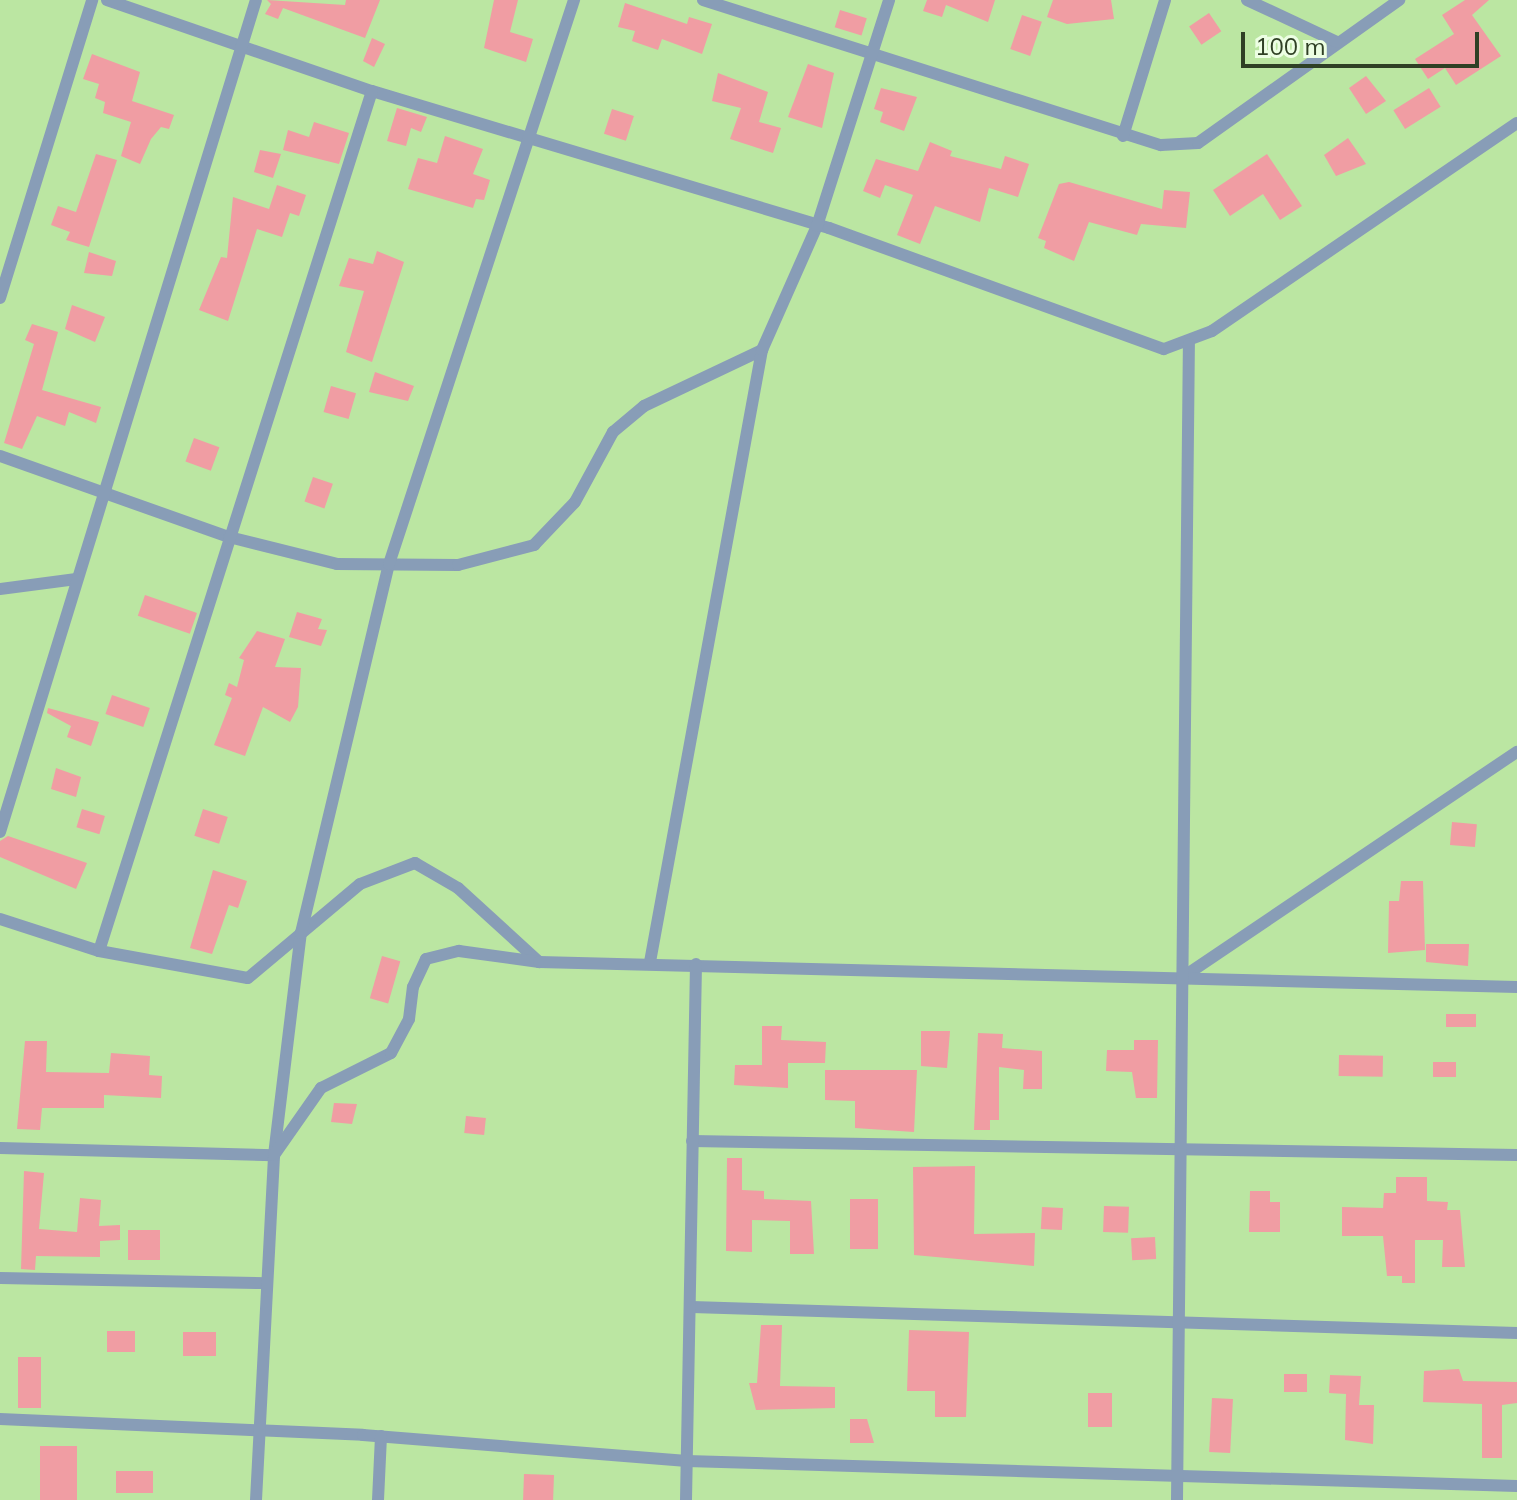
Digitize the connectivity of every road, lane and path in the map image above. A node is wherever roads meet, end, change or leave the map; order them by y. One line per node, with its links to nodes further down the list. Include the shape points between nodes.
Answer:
1 (92, 0): 18 (street)
2 (107, 0): 11 (street)
3 (256, 0): 11 (street)
4 (574, 0): 16 (street)
5 (703, 0): 12 (street)
6 (889, 0): 12 (street)
7 (1165, 0): 15 (street)
8 (1247, 0): 10 (street)
9 (1399, 0): 10 (street)
10 (1337, 42): 15 (street, via 1198,143 1161,145)
11 (241, 48): 13 (street); 22 (street)
12 (873, 51): 15 (street); 17 (street)
13 (372, 91): 16 (street); 23 (street)
14 (1517, 123): 19 (street)
15 (1123, 136)
16 (528, 138): 17 (street); 24 (street)
17 (817, 226): 19 (street, via 1164,349); 20 (street)
18 (0, 298)
19 (1189, 344): 35 (street)
20 (762, 350): 24 (street, via 644,406 613,432 575,502 534,545 458,565); 33 (street)
21 (0, 456): 22 (street)
22 (104, 489): 23 (street); 25 (street)
23 (229, 537): 24 (street, via 337,564); 31 (street)
24 (389, 564): 30 (street)
25 (76, 579): 26 (street); 28 (street)
26 (0, 589)
27 (1517, 752): 35 (street)
28 (0, 832)
29 (0, 919): 31 (street)
30 (301, 933): 31 (street, via 248,978); 32 (street, via 360,884 415,863 458,888); 40 (street)
31 (99, 951)
32 (539, 962): 33 (street); 40 (street, via 459,951 426,959 413,987 409,1019 391,1053 321,1088)
33 (650, 962): 34 (street)
34 (696, 964): 35 (street); 37 (street)
35 (1183, 977): 36 (street); 39 (street)
36 (1517, 987)
37 (692, 1141): 39 (street); 44 (street)
38 (0, 1148): 40 (street)
39 (1181, 1149): 41 (street); 45 (street)
40 (274, 1155): 43 (street)
41 (1517, 1155)
42 (0, 1278): 43 (street)
43 (267, 1283): 48 (street)
44 (692, 1307): 45 (street); 50 (street)
45 (1179, 1318): 46 (street); 51 (street)
46 (1517, 1333)
47 (0, 1419): 48 (street)
48 (260, 1430): 49 (street); 53 (street)
49 (381, 1436): 50 (street); 54 (street)
50 (687, 1461): 51 (street); 55 (street)
51 (1177, 1475): 52 (street); 56 (street)
52 (1517, 1486)
53 (256, 1500)
54 (378, 1500)
55 (686, 1500)
56 (1177, 1500)

